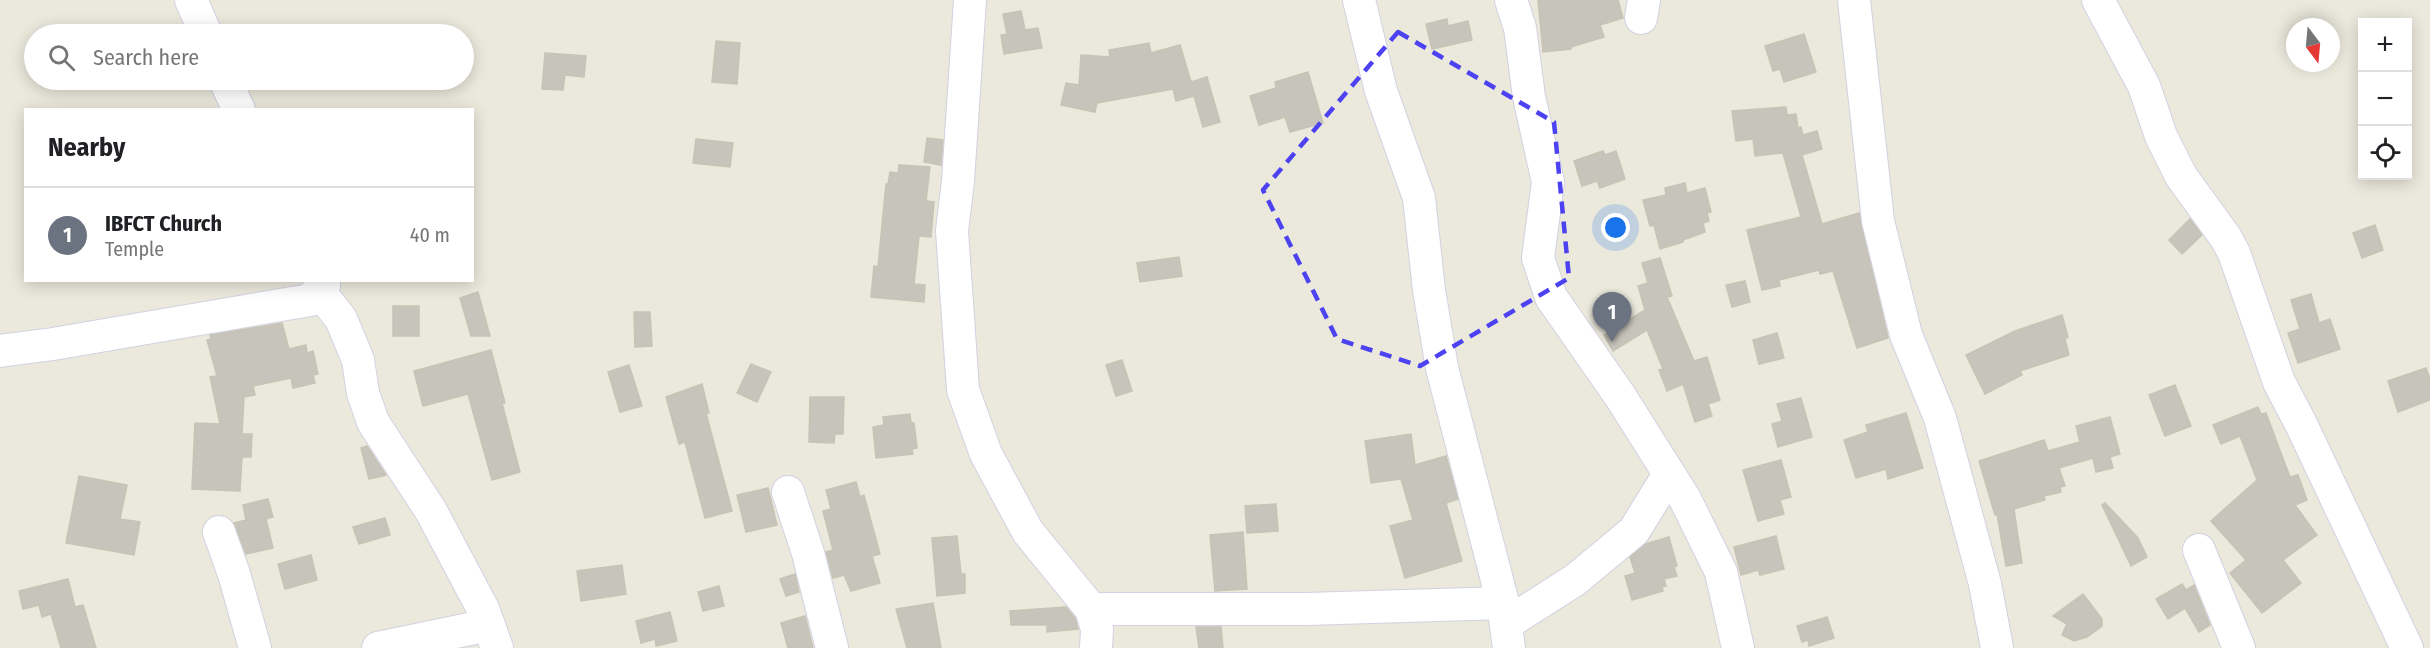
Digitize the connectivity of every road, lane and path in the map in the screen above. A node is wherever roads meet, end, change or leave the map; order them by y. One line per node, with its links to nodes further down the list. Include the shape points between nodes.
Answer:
1 (191, 0): 7 (street)
2 (970, 0): 16 (street, via 952,231 963,390 986,454 1028,532)
3 (1359, 0): 17 (street, via 1381,91 1419,198 1442,368)
4 (1511, 0): 12 (street, via 1520,28 1529,97 1548,182 1538,258 1551,297)
5 (1854, 0): 24 (street, via 1878,221 1906,335 1940,418 1985,585)
6 (2098, 0): 26 (street, via 2144,86 2161,136 2181,176 2234,252 2279,382)
7 (202, 24)
8 (230, 90): 9 (street)
9 (238, 108)
10 (320, 286): 11 (street, via 310,300); 18 (street, via 341,319 358,360 373,422 431,512 483,609)
11 (0, 351)
12 (1669, 474): 17 (street, via 1634,531 1575,580); 23 (street, via 1721,572)
13 (788, 492): 21 (street)
14 (219, 532): 19 (street)
15 (2199, 550): 25 (street)
16 (1092, 609): 17 (street, via 1306,609); 22 (street)
17 (1506, 625)
18 (493, 636): 20 (street)
19 (255, 648)
20 (378, 648)
21 (832, 648)
22 (1096, 648)
23 (1738, 648)
24 (1996, 648)
25 (2239, 648)
26 (2407, 648)

